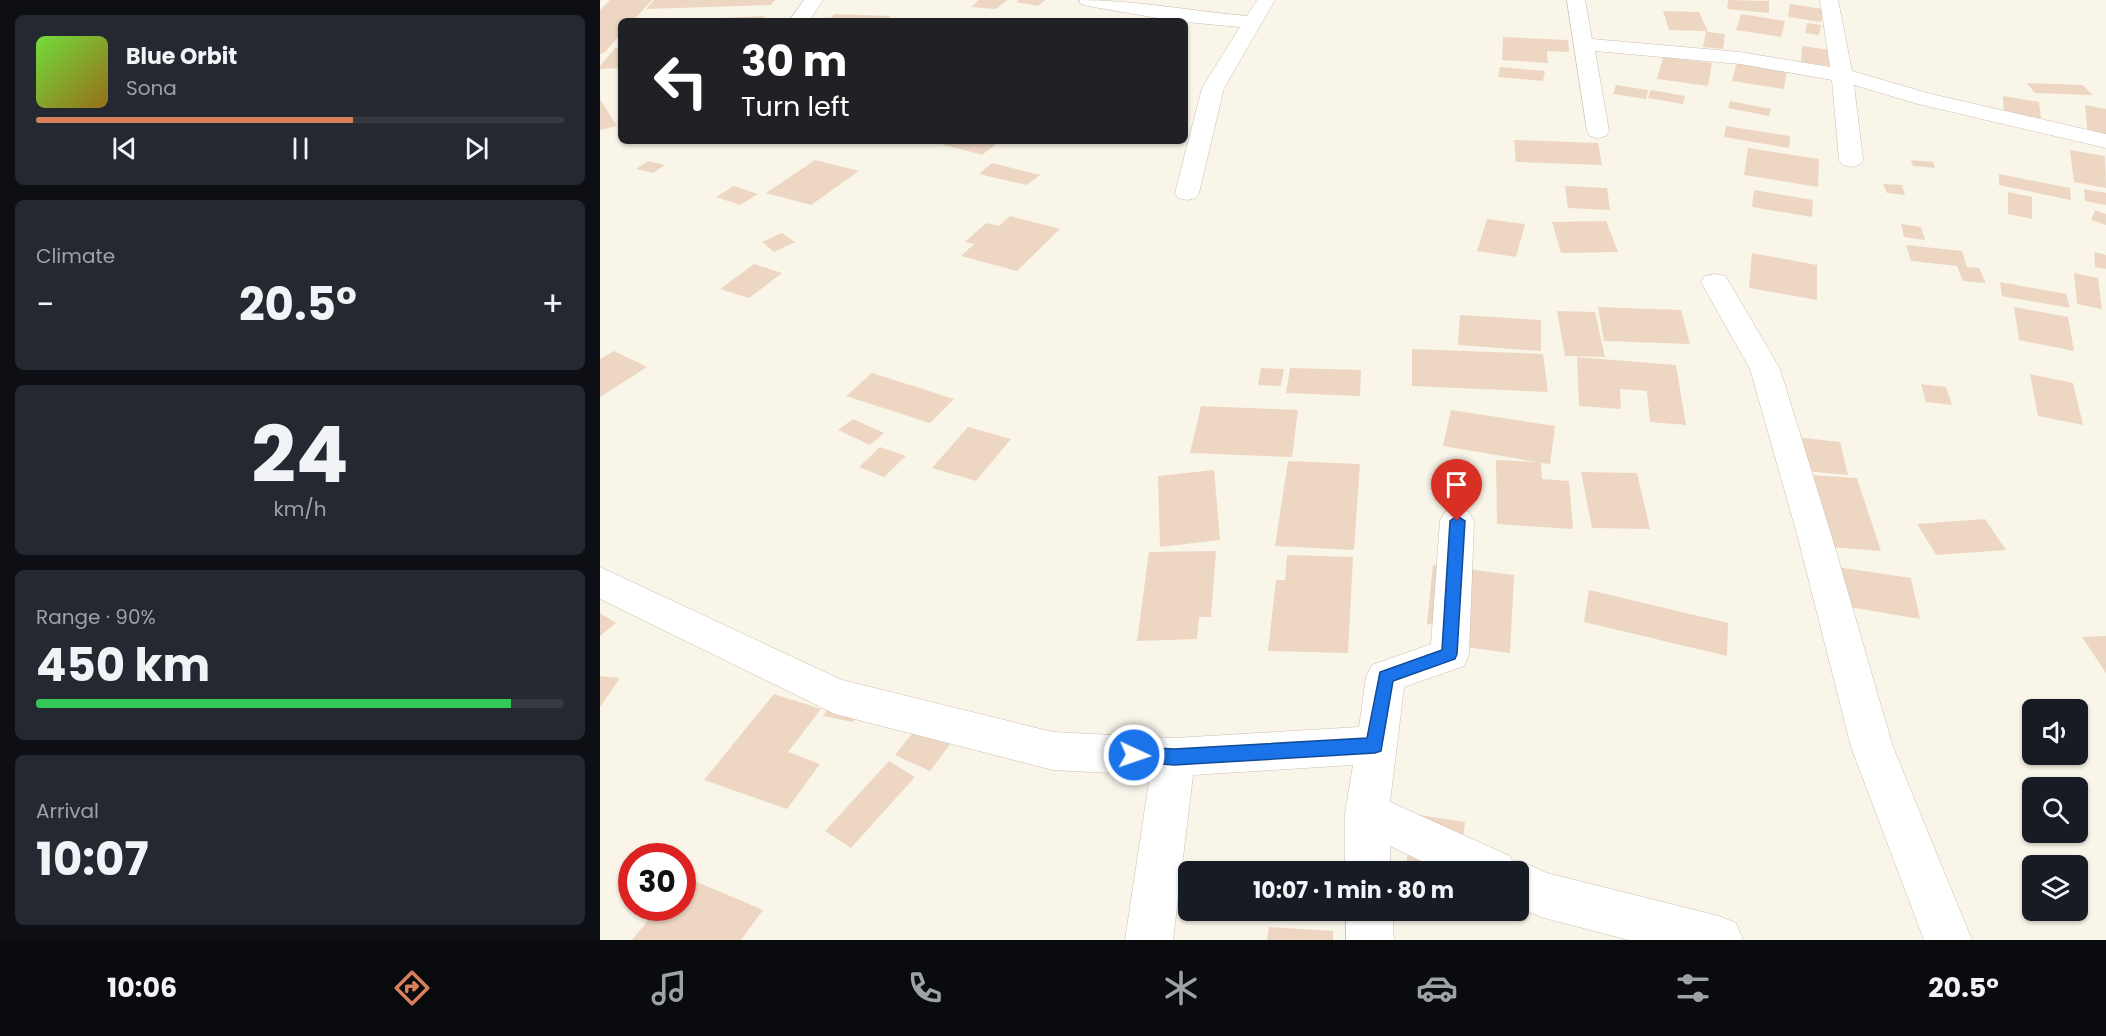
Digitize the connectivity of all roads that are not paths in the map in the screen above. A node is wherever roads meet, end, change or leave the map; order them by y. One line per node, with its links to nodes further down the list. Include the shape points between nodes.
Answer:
1 (814, 0): 6 (street)
2 (1088, 0): 7 (street, via 1175,15)
3 (1266, 0): 7 (street)
4 (1576, 0): 8 (street)
5 (1829, 0): 9 (street)
6 (801, 18)
7 (1253, 22): 13 (street, via 1213,88)
8 (1585, 44): 9 (street, via 1740,58); 10 (street)
9 (1842, 75): 11 (street); 12 (street)
10 (1598, 131)
11 (2106, 141)
12 (1851, 160)
13 (1187, 193)
14 (1715, 282): 27 (street, via 1765,369 1872,747)
15 (1457, 521): 17 (street, via 1449,654 1386,677)
16 (600, 582): 18 (street, via 835,696 1053,751)
17 (1375, 745): 18 (street); 19 (street)
18 (1174, 757): 24 (street)
19 (1367, 813): 20 (street); 21 (street)
20 (1368, 861)
21 (1470, 861)
22 (1529, 888): 26 (street)
23 (1369, 921): 25 (street)
24 (1149, 940)
25 (1370, 940)
26 (1719, 940)
27 (1948, 940)

